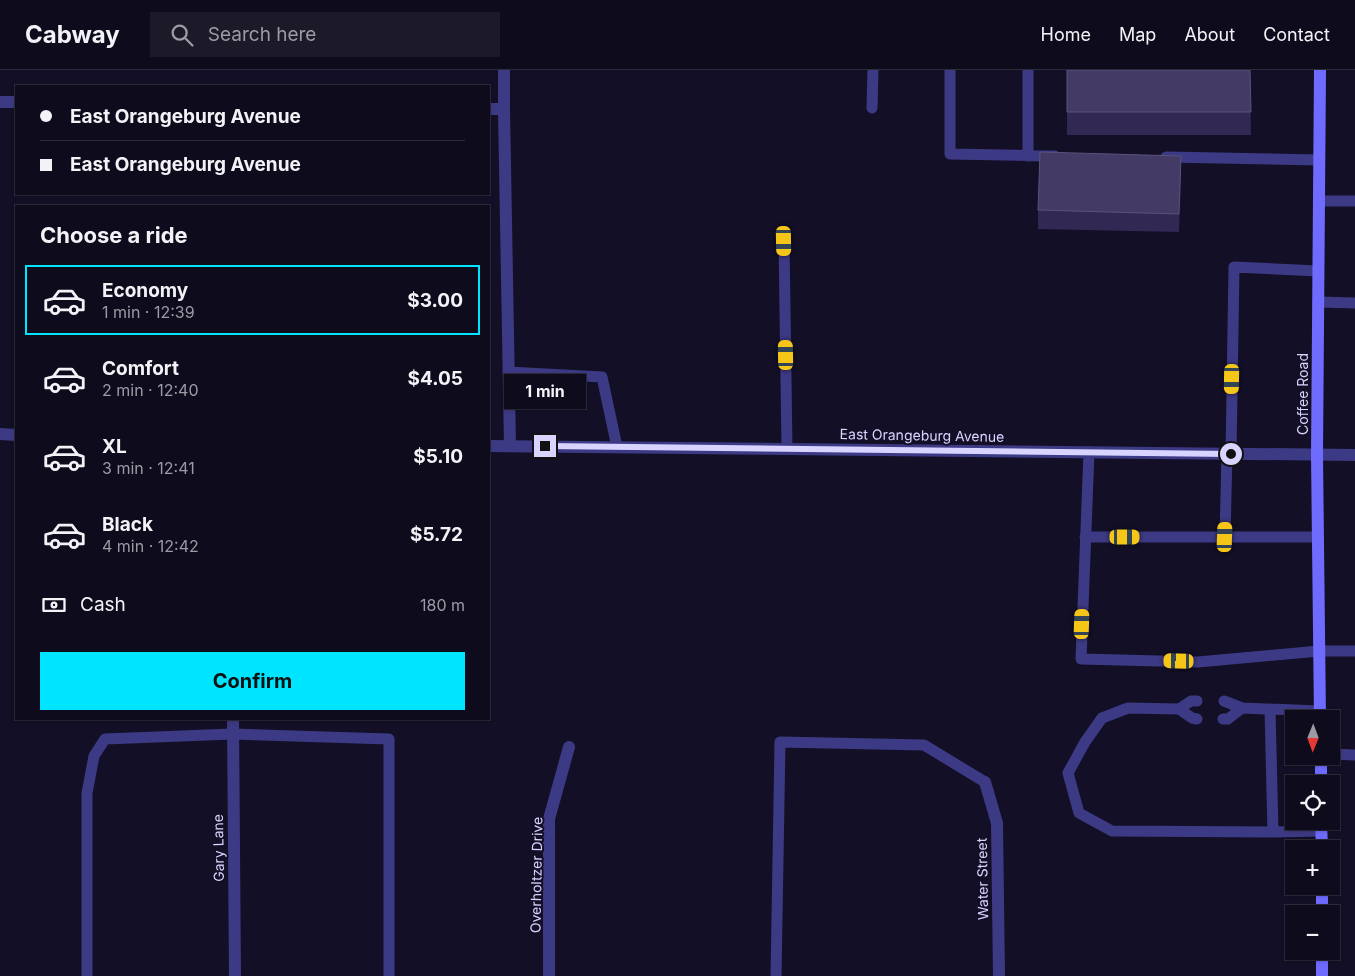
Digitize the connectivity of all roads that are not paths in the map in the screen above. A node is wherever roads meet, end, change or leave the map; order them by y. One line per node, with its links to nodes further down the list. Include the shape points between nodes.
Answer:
1 (504, 70): 10 (street)
2 (873, 70): 8 (lane)
3 (950, 70): 11 (lane, via 950,154)
4 (1028, 70): 11 (lane)
5 (1320, 70): 14 (main road, Coffee Road)
6 (0, 102): 7 (street)
7 (15, 102)
8 (872, 108)
9 (490, 109): 10 (street)
10 (504, 109): 21 (street)
11 (1028, 156): 12 (lane)
12 (1068, 156)
13 (1157, 157): 14 (lane)
14 (1319, 160): 15 (main road, Coffee Road)
15 (1319, 201): 16 (lane); 18 (main road, Coffee Road)
16 (1355, 201)
17 (784, 241): 27 (lane)
18 (1318, 271): 19 (main road, Coffee Road); 29 (lane, via 1234,267)
19 (1318, 302): 20 (lane); 30 (main road, Coffee Road)
20 (1355, 302)
21 (508, 372): 25 (street); 26 (lane, via 602,377)
22 (0, 434): 23 (street)
23 (15, 435)
24 (490, 446): 25 (street, East Orangeburg Avenue)
25 (510, 446): 26 (street, East Orangeburg Avenue)
26 (617, 447): 27 (street, East Orangeburg Avenue)
27 (787, 449): 28 (street, East Orangeburg Avenue)
28 (1088, 452): 29 (street, East Orangeburg Avenue); 32 (lane)
29 (1229, 454): 30 (street, East Orangeburg Avenue); 33 (lane)
30 (1316, 455): 31 (street, East Orangeburg Avenue); 34 (main road, Coffee Road)
31 (1355, 455)
32 (1085, 537): 33 (lane); 35 (lane, via 1080,659 1198,662)
33 (1225, 537): 34 (lane)
34 (1318, 537): 35 (main road, Coffee Road)
35 (1319, 651): 36 (lane); 42 (main road, Coffee Road)
36 (1355, 651)
37 (1197, 701): 40 (lane)
38 (1224, 701): 39 (lane)
39 (1242, 708): 41 (lane); 45 (lane)
40 (1179, 709): 44 (lane); 53 (lane, via 1128,708 1102,718 1068,773 1079,813 1112,830)
41 (1270, 709): 43 (lane); 53 (lane)
42 (1320, 710)
43 (1285, 711)
44 (1197, 719)
45 (1224, 719)
46 (233, 720): 47 (street, Gary Lane)
47 (232, 734): 55 (lane, via 105,739 94,756 87,793); 56 (street, Gary Lane); 57 (lane, via 389,739)
48 (569, 747): 58 (street, Overholtzer Drive, via 550,819)
49 (1340, 754): 50 (lane)
50 (1355, 755)
51 (985, 782): 59 (lane, via 924,744 780,742); 60 (street, Water Street, via 997,823)
52 (1289, 830): 53 (lane)
53 (1273, 832)
54 (1322, 960): 61 (main road)
55 (87, 976)
56 (235, 976)
57 (389, 976)
58 (549, 976)
59 (776, 976)
60 (999, 976)
61 (1322, 976)

